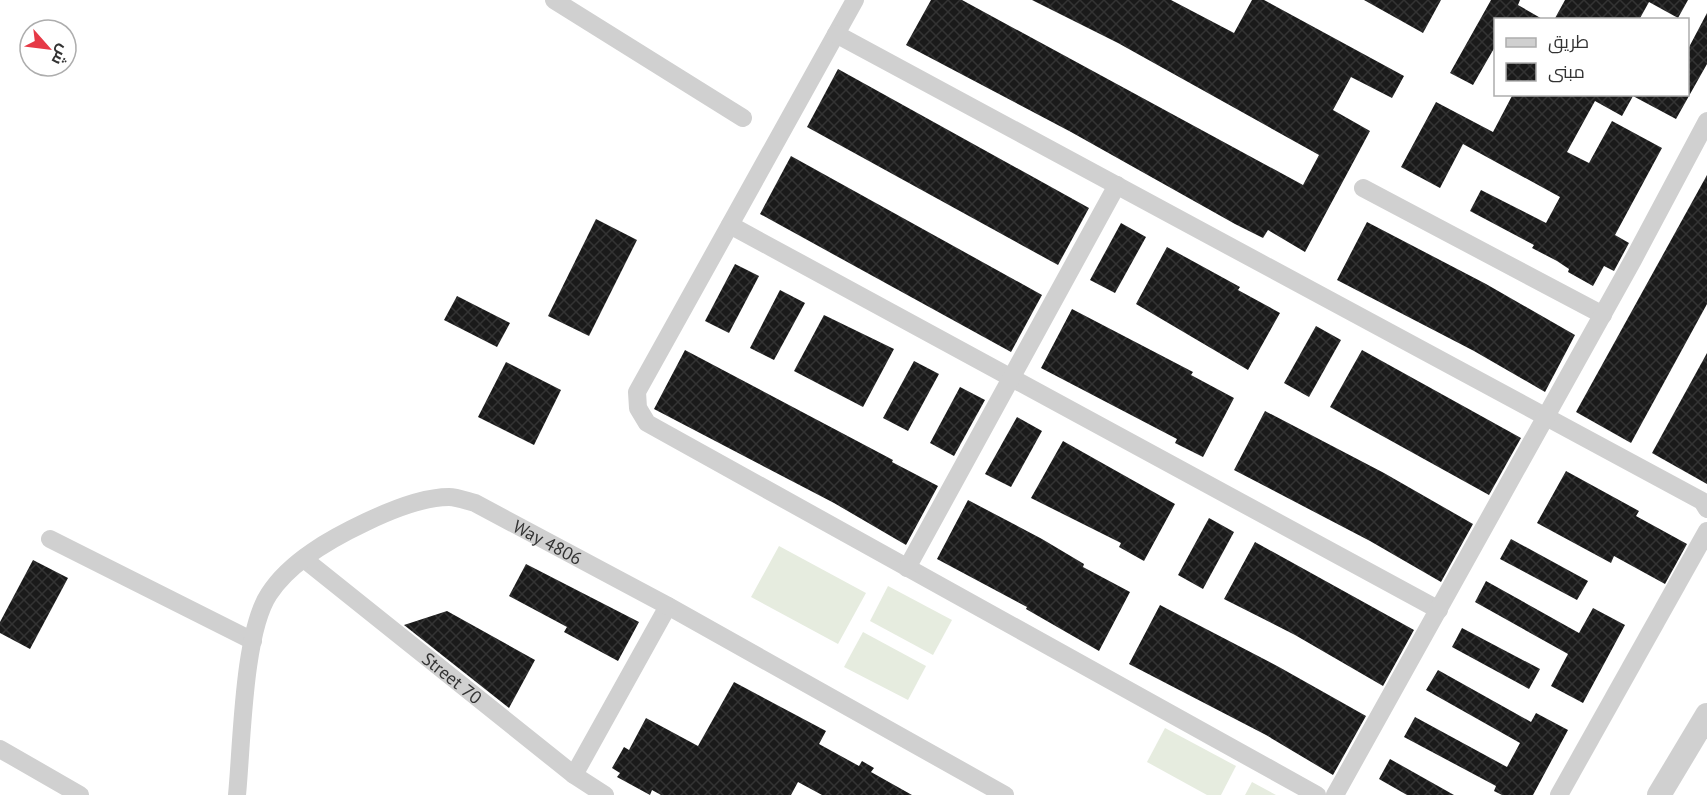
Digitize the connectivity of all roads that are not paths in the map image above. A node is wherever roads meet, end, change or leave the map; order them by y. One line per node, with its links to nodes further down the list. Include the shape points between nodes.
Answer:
1 (554, 0): 4 (street)
2 (855, 0): 3 (street)
3 (836, 34): 6 (street); 8 (street)
4 (743, 118)
5 (1707, 122): 9 (street)
6 (1117, 185): 10 (street); 11 (street)
7 (1363, 188): 9 (street)
8 (730, 225): 10 (street); 16 (street, via 637,392 638,408 646,423)
9 (1603, 315): 11 (street)
10 (1012, 378): 16 (street); 18 (street)
11 (1546, 417): 12 (street, via 1702,501); 18 (street)
12 (1707, 509)
13 (1707, 531): 29 (street)
14 (50, 539): 19 (street)
15 (304, 559): 17 (street, Way 4806, via 376,517 431,498 451,496 475,503); 19 (street, Way 4806, via 269,594); 22 (street, Street 70)
16 (907, 568): 27 (street)
17 (668, 606): 22 (street); 26 (street, Way 4806)
18 (1439, 610): 28 (street)
19 (253, 641): 24 (street, Way 4806)
20 (1707, 715): 30 (street)
21 (0, 749): 23 (street)
22 (573, 775): 25 (street, Street 70)
23 (80, 795)
24 (237, 795)
25 (605, 795)
26 (1005, 795)
27 (1317, 795)
28 (1335, 795)
29 (1559, 795)
30 (1659, 795)

